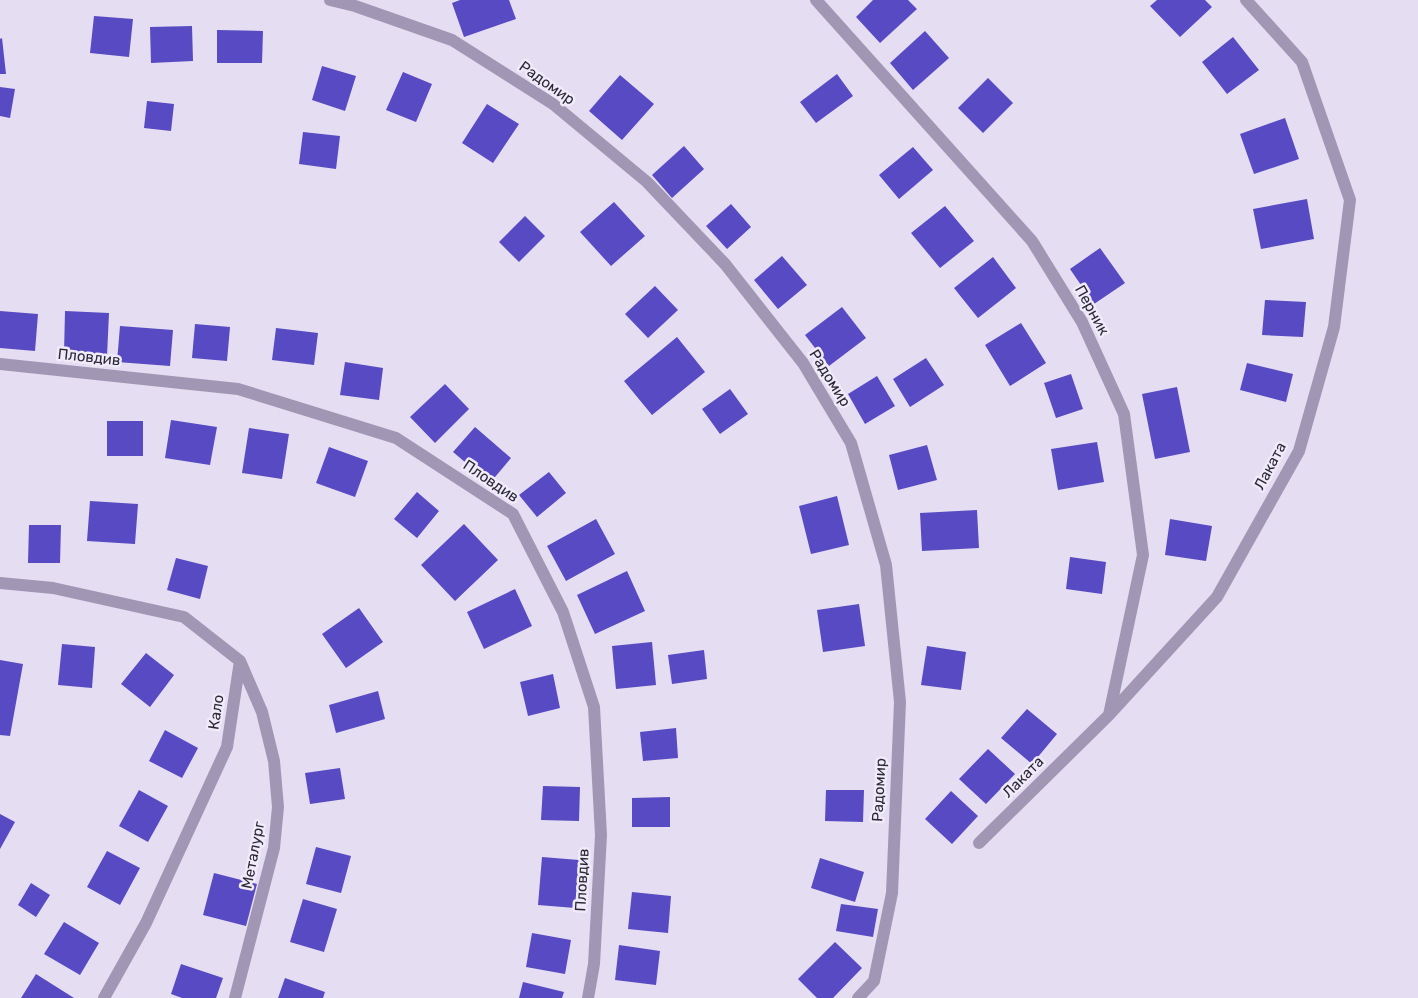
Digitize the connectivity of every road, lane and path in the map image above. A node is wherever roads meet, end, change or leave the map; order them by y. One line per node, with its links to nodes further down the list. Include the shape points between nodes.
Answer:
1 (330, 0): 12 (street, Радомир, via 452,40 552,104 647,182 725,264 803,363 851,443 886,565 900,702 892,892 874,981)
2 (816, 0): 7 (street, Перник, via 1032,242 1082,322 1124,414 1143,555)
3 (1246, 0): 7 (street, Лаката, via 1302,62 1350,200 1334,327 1299,451 1216,596)
4 (0, 364): 11 (street, Пловдив, via 238,389 396,438 513,514 563,612 594,707 601,835 594,964)
5 (0, 583): 6 (street, via 53,588 184,617)
6 (240, 661): 9 (street, Кало, via 227,747 146,923); 10 (street, Металург, via 262,712 274,761 278,807 274,848)
7 (1109, 715): 8 (street, Лаката)
8 (979, 843)
9 (104, 998)
10 (235, 998)
11 (588, 998)
12 (858, 998)

